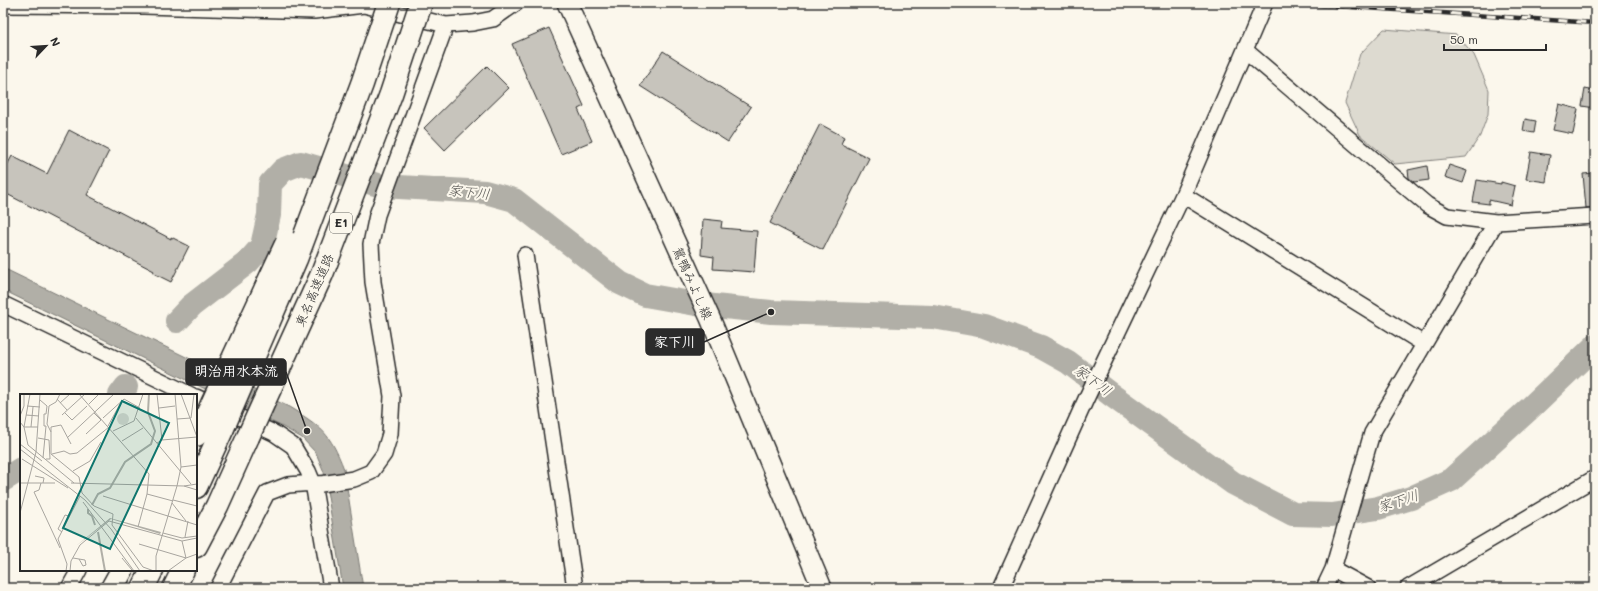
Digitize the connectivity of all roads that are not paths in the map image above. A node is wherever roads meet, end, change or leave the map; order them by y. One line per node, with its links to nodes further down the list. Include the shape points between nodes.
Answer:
1 (389, 3): 18 (highway, E1, bridge, via 362,84 296,258)
2 (421, 3): 22 (highway, 東名高速道路 / E1, bridge, via 391,94 322,274 217,506)
3 (516, 3): 8 (street, via 493,19)
4 (567, 3): 35 (main road, 鴛鴨みよし線, via 710,318)
5 (1265, 3): 9 (street)
6 (144, 4): 7 (street); 8 (street, via 314,12 364,5)
7 (3, 5)
8 (446, 25): 21 (street, via 377,215 371,244 373,282 392,396 390,434 384,454 371,472 354,479)
9 (1245, 50): 10 (street); 12 (street, via 1426,205 1447,216)
10 (1183, 195): 15 (street); 36 (street, via 1086,399)
11 (1595, 216): 12 (street)
12 (1496, 222): 15 (street)
13 (525, 255): 34 (street)
14 (3, 304): 16 (street)
15 (1424, 344): 23 (street, via 1372,433)
16 (186, 394)
17 (197, 399): 21 (street, via 274,433 293,446)
18 (208, 427): 20 (highway, E1)
19 (1595, 478): 39 (street)
20 (197, 482)
21 (317, 484): 32 (street, via 288,485 267,493); 33 (street)
22 (197, 544)
23 (1333, 569): 37 (street); 38 (street)
24 (78, 571): 28 (street)
25 (121, 571): 29 (highway)
26 (152, 571): 30 (highway)
27 (183, 571): 31 (highway)
28 (69, 588)
29 (112, 588)
30 (143, 588)
31 (174, 588)
32 (218, 588)
33 (331, 588)
34 (575, 588)
35 (822, 588)
36 (1001, 588)
37 (1324, 588)
38 (1368, 588)
39 (1408, 588)

